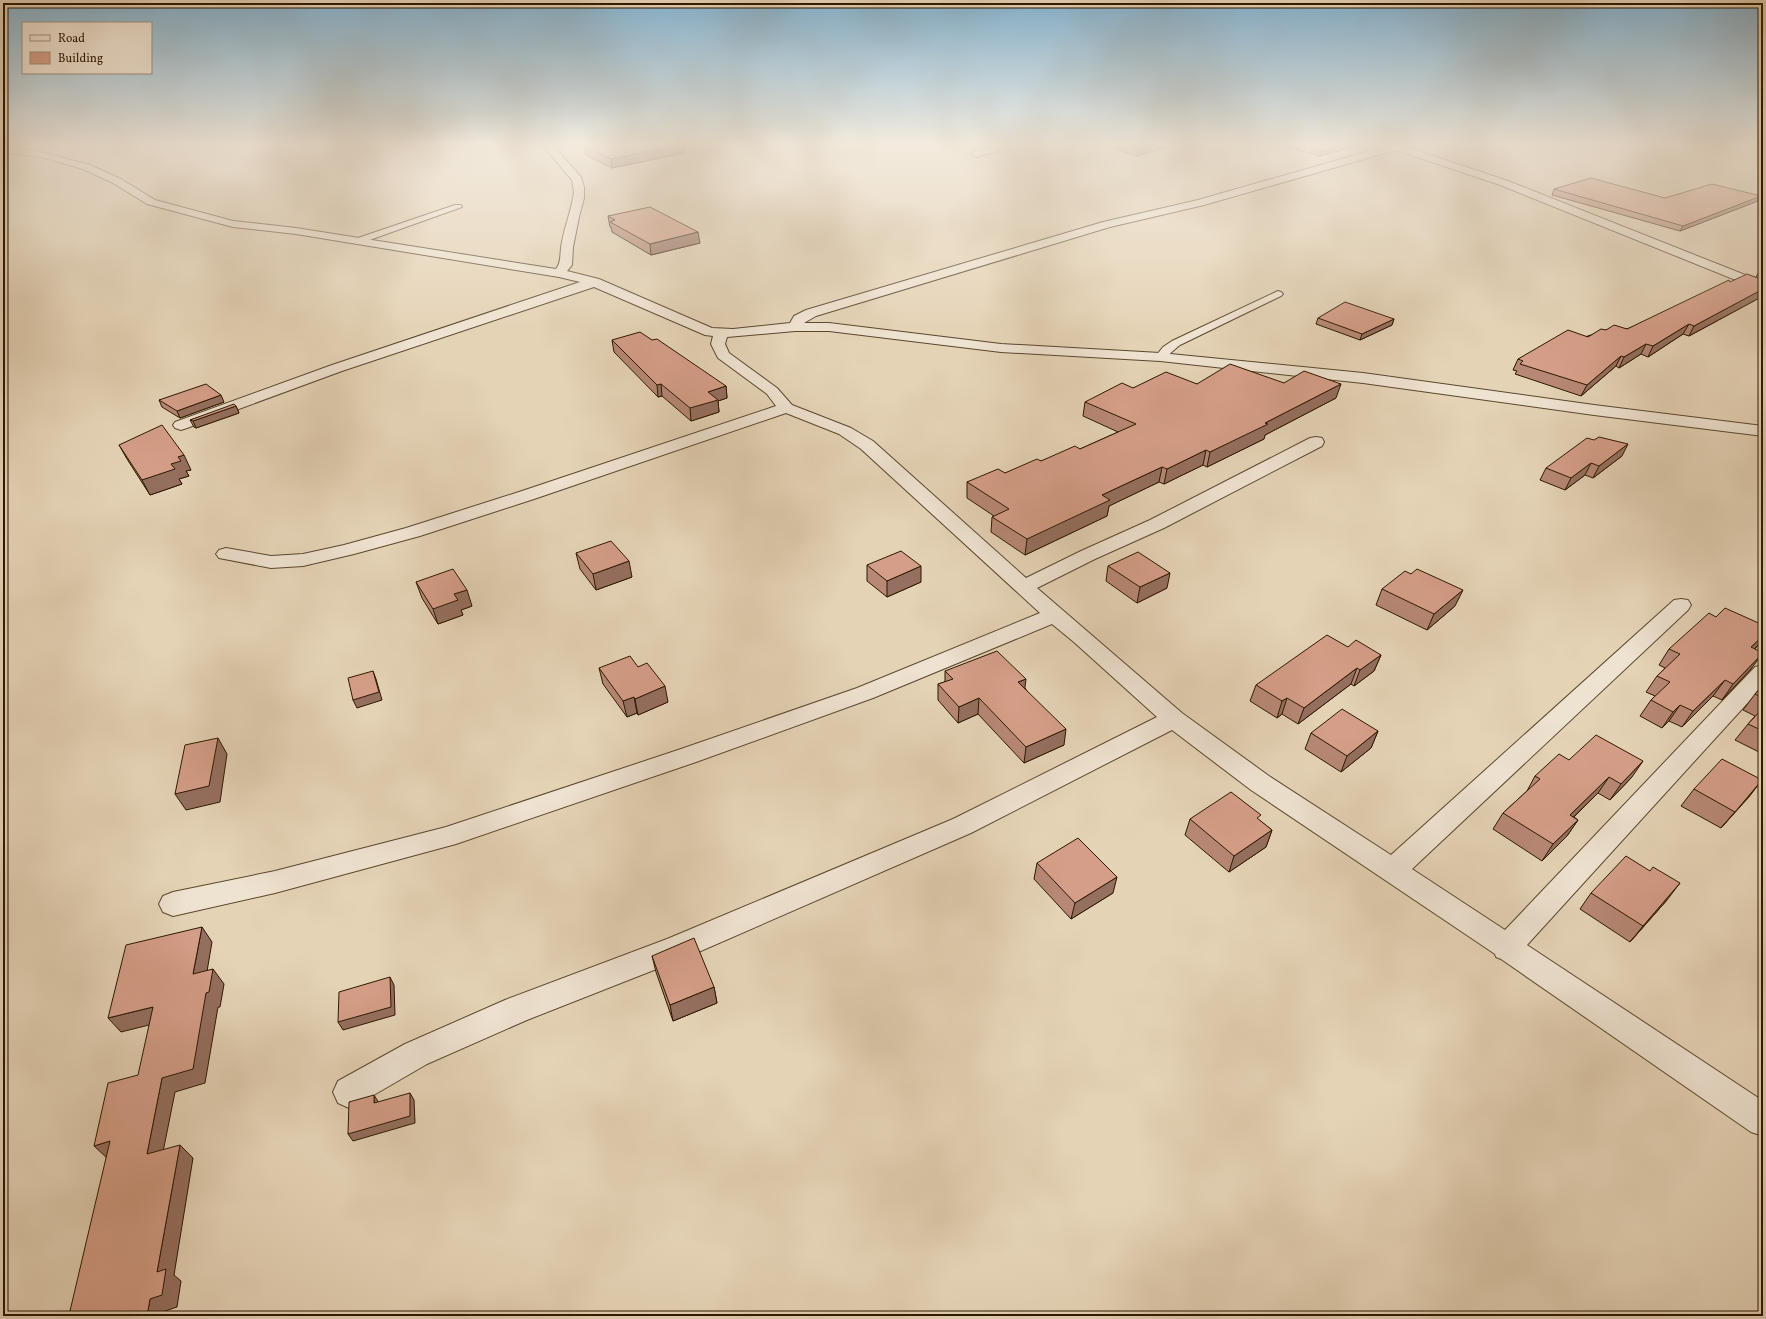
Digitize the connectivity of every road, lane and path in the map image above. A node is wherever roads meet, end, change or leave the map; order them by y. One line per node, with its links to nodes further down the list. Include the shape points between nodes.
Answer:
1 (163, 206): 6 (street, via 233,224)
2 (576, 206): 7 (street, via 572,217 566,265)
3 (1189, 206): 11 (street, via 1080,232 811,313 799,319)
4 (1560, 206): 9 (street)
5 (458, 207): 6 (lane)
6 (358, 241): 7 (street)
7 (559, 273): 8 (street)
8 (594, 282): 12 (street, via 710,332); 15 (street, via 337,368)
9 (1763, 287)
10 (1278, 294): 13 (lane, via 1176,343)
11 (795, 327): 12 (street); 13 (street, via 843,328 1001,348)
12 (721, 333): 14 (street, via 718,344 723,355 772,391)
13 (1160, 357): 16 (street, via 1363,378)
14 (786, 408): 18 (street, via 528,495 347,550 303,560 271,562); 19 (street, via 845,432 867,445)
15 (181, 425)
16 (1763, 431)
17 (1316, 442): 19 (street, via 1157,524)
18 (226, 554)
19 (1024, 587): 21 (street)
20 (1680, 605): 24 (street)
21 (1054, 615): 23 (street); 25 (street, via 865,693 447,837 275,882)
22 (1763, 672): 26 (street)
23 (1174, 719): 24 (street, via 1260,783); 27 (street, via 962,826 678,948 509,1014 416,1054)
24 (1393, 870): 26 (street)
25 (174, 904)
26 (1506, 948): 28 (street)
27 (349, 1092)
28 (1763, 1120)

